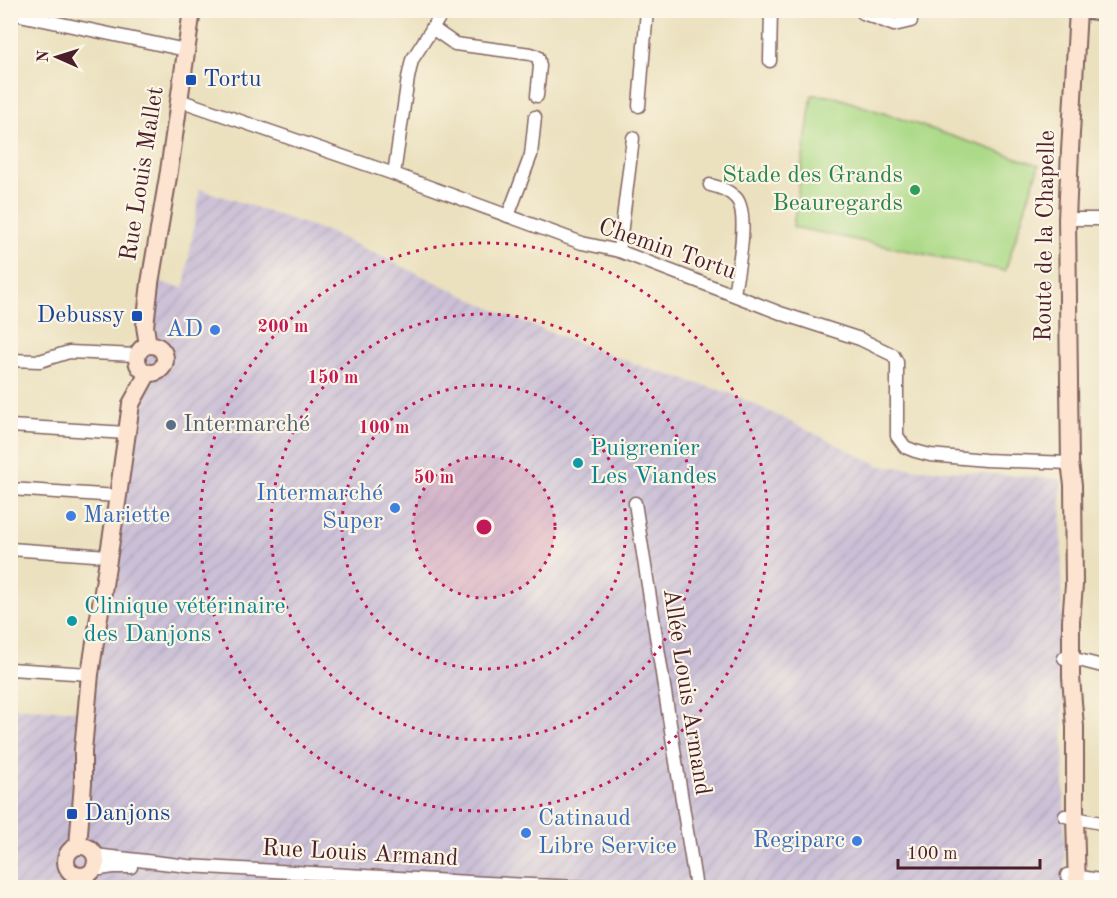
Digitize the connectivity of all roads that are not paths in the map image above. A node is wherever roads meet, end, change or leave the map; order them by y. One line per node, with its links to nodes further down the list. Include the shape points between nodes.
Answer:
1 (192, 10): 11 (main road, Rue Louis Mallet)
2 (444, 10): 10 (street)
3 (647, 10): 15 (street)
4 (771, 10): 12 (street)
5 (860, 10): 9 (street, via 894,25)
6 (1078, 11): 8 (street); 21 (main road, Route de la Chapelle)
7 (10, 13): 11 (street)
8 (1107, 15)
9 (911, 21)
10 (432, 28): 13 (street, via 455,44 538,57); 18 (street, via 412,60)
11 (186, 50): 14 (main road, Rue Louis Mallet)
12 (770, 61)
13 (537, 96)
14 (179, 100): 18 (street, Chemin Tortu); 25 (main road, Rue Louis Mallet)
15 (639, 106)
16 (535, 117): 20 (street, via 531,155)
17 (633, 138): 23 (street)
18 (394, 174): 20 (street, Chemin Tortu)
19 (710, 186): 24 (street, via 737,198 743,217)
20 (508, 216): 23 (street, Chemin Tortu, via 582,243)
21 (1068, 219): 22 (street); 30 (main road, Route de la Chapelle)
22 (1107, 219)
23 (619, 251): 24 (street, Chemin Tortu)
24 (734, 294): 30 (street, Chemin Tortu, via 860,339 893,355 897,362 897,435 905,447 952,457)
25 (142, 350): 26 (street, via 69,352 40,361); 27 (main road, Rue Louis Mallet, via 137,363); 27 (main road, via 159,347 165,357 162,368)
26 (10, 360)
27 (148, 373): 29 (main road, via 131,404)
28 (10, 426): 29 (street)
29 (127, 433): 32 (main road)
30 (1070, 463): 36 (main road, Route de la Chapelle, via 1066,476)
31 (10, 489): 32 (street)
32 (118, 496): 35 (main road)
33 (635, 502): 48 (street, Allée Louis Armand)
34 (10, 549): 35 (street)
35 (108, 556): 39 (main road)
36 (1068, 658): 37 (street); 40 (main road, Route de la Chapelle)
37 (1107, 667)
38 (10, 669): 39 (street)
39 (90, 674): 42 (main road)
40 (1070, 817): 41 (street); 44 (main road, Route de la Chapelle)
41 (1107, 824)
42 (78, 846): 43 (main road, via 88,848); 43 (main road, via 66,860 68,870)
43 (86, 875): 46 (street, Rue Louis Armand, via 113,867 188,866)
44 (1072, 881): 45 (street)
45 (1107, 881)
46 (502, 885): 47 (street, Rue Louis Armand)
47 (602, 888)
48 (696, 888)

